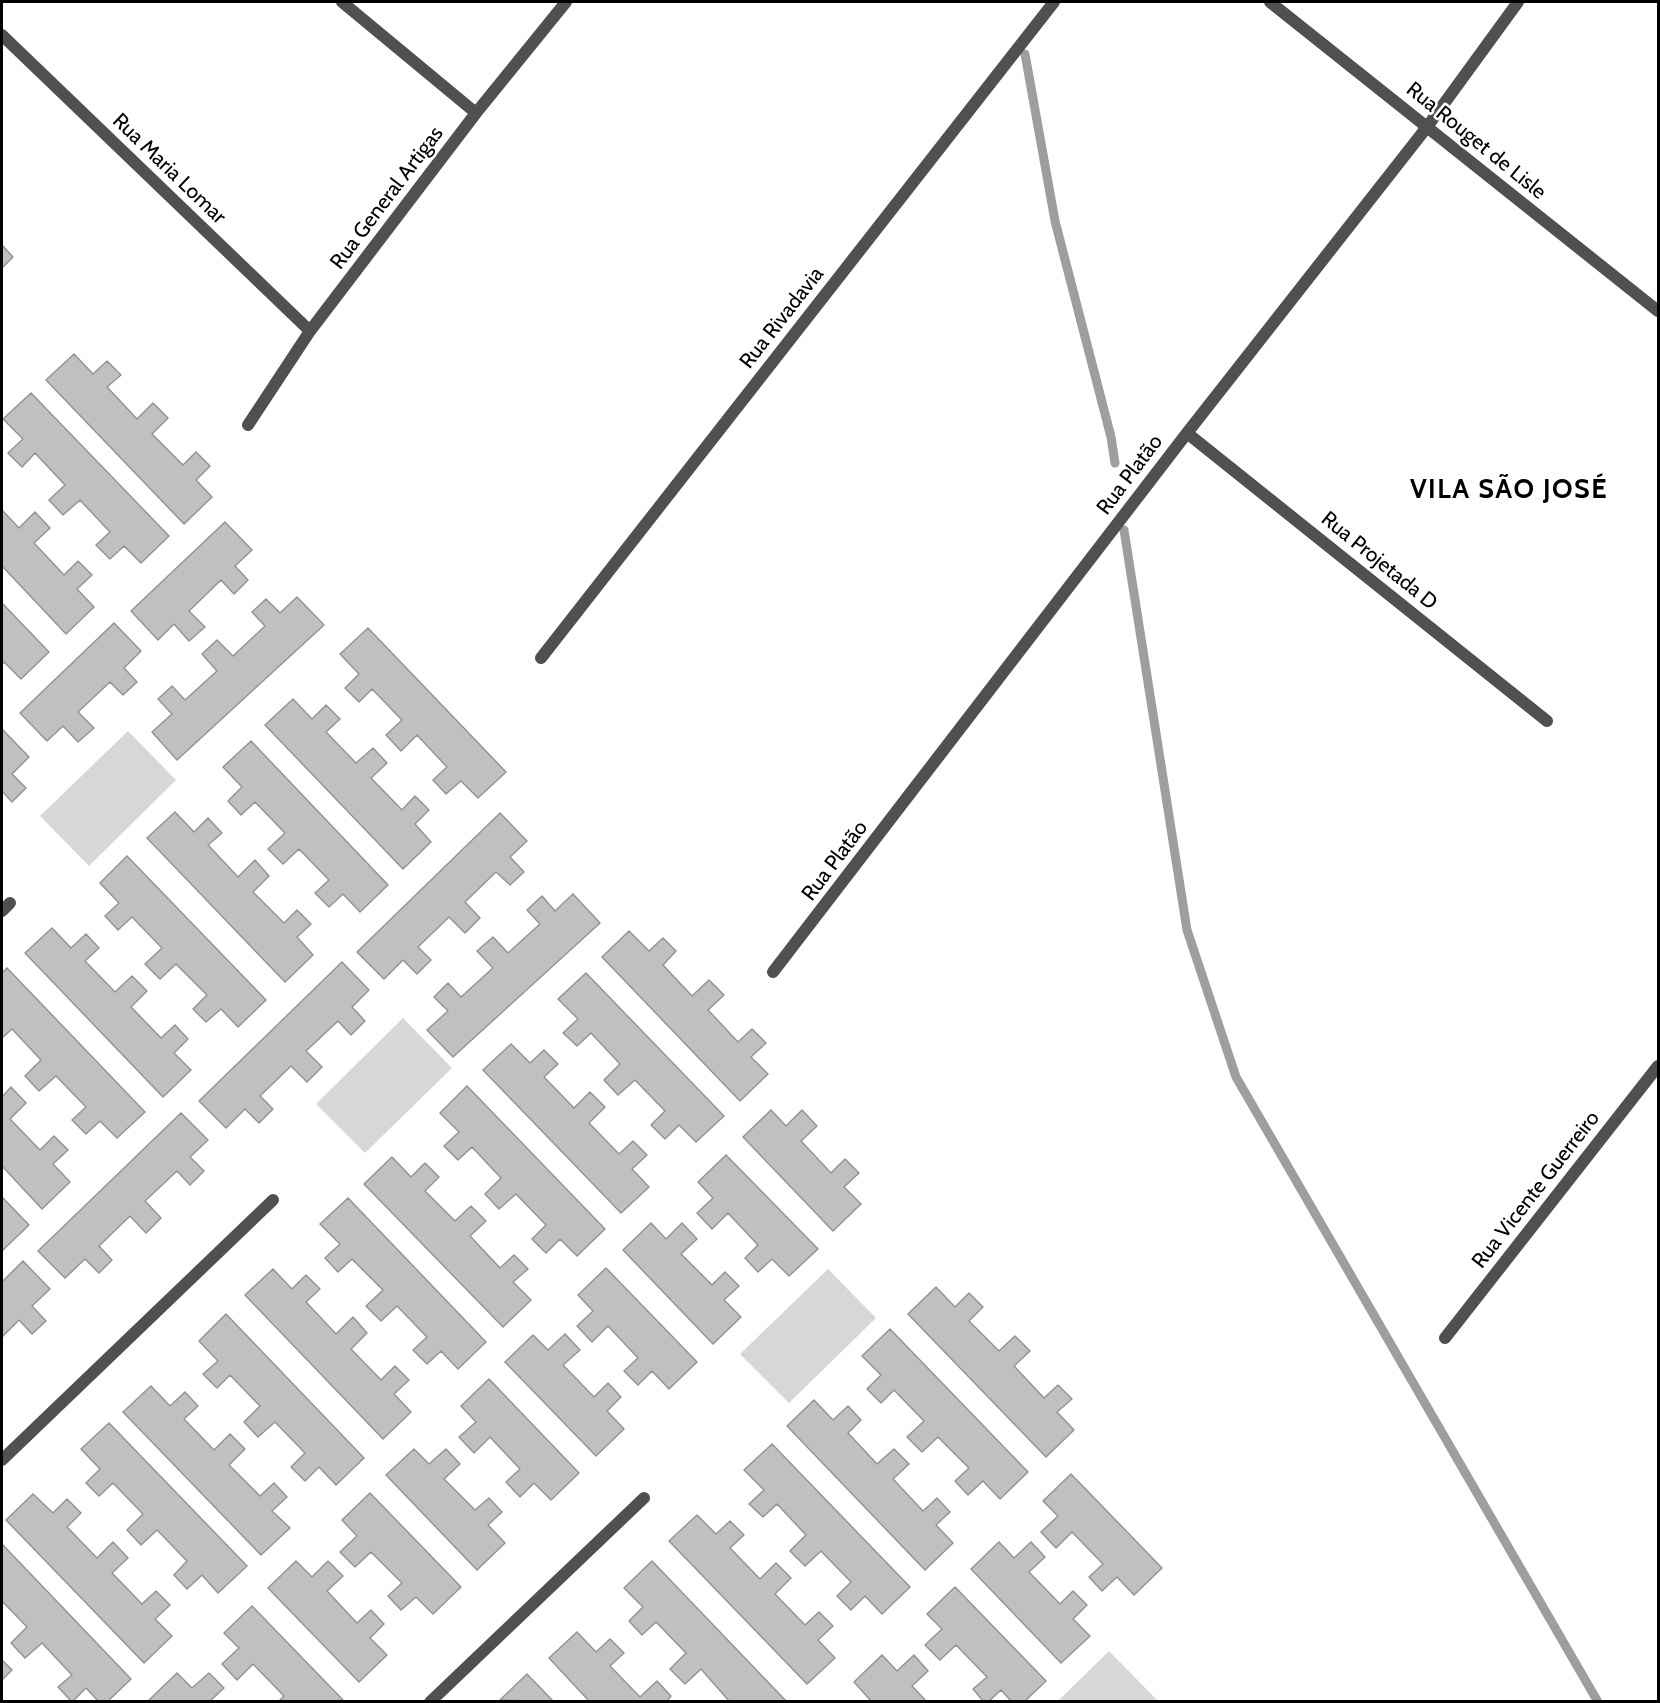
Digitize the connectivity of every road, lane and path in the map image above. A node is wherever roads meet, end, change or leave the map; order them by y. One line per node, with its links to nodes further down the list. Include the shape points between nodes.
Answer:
1 (342, 2): 7 (street)
2 (566, 2): 7 (street, Rua General Artigas)
3 (1054, 2): 13 (street, Rua Rivadavia)
4 (1270, 2): 8 (street, Rua Rouget de Lisle)
5 (1518, 2): 8 (street, Rua Platão)
6 (2, 35): 10 (street, Rua Maria Lomar)
7 (476, 113): 10 (street, Rua General Artigas)
8 (1427, 127): 9 (street, Rua Rouget de Lisle); 12 (street, Rua Platão)
9 (1659, 311)
10 (310, 332): 11 (street, Rua General Artigas)
11 (248, 425)
12 (1187, 433): 14 (street, Rua Projetada D); 15 (street, Rua Platão)
13 (541, 658)
14 (1547, 721)
15 (773, 972)
16 (1659, 1066): 18 (street, Rua Vicente Guerreiro)
17 (273, 1200): 19 (street)
18 (1445, 1338)
19 (2, 1460)
20 (644, 1498): 21 (street)
21 (430, 1701)

